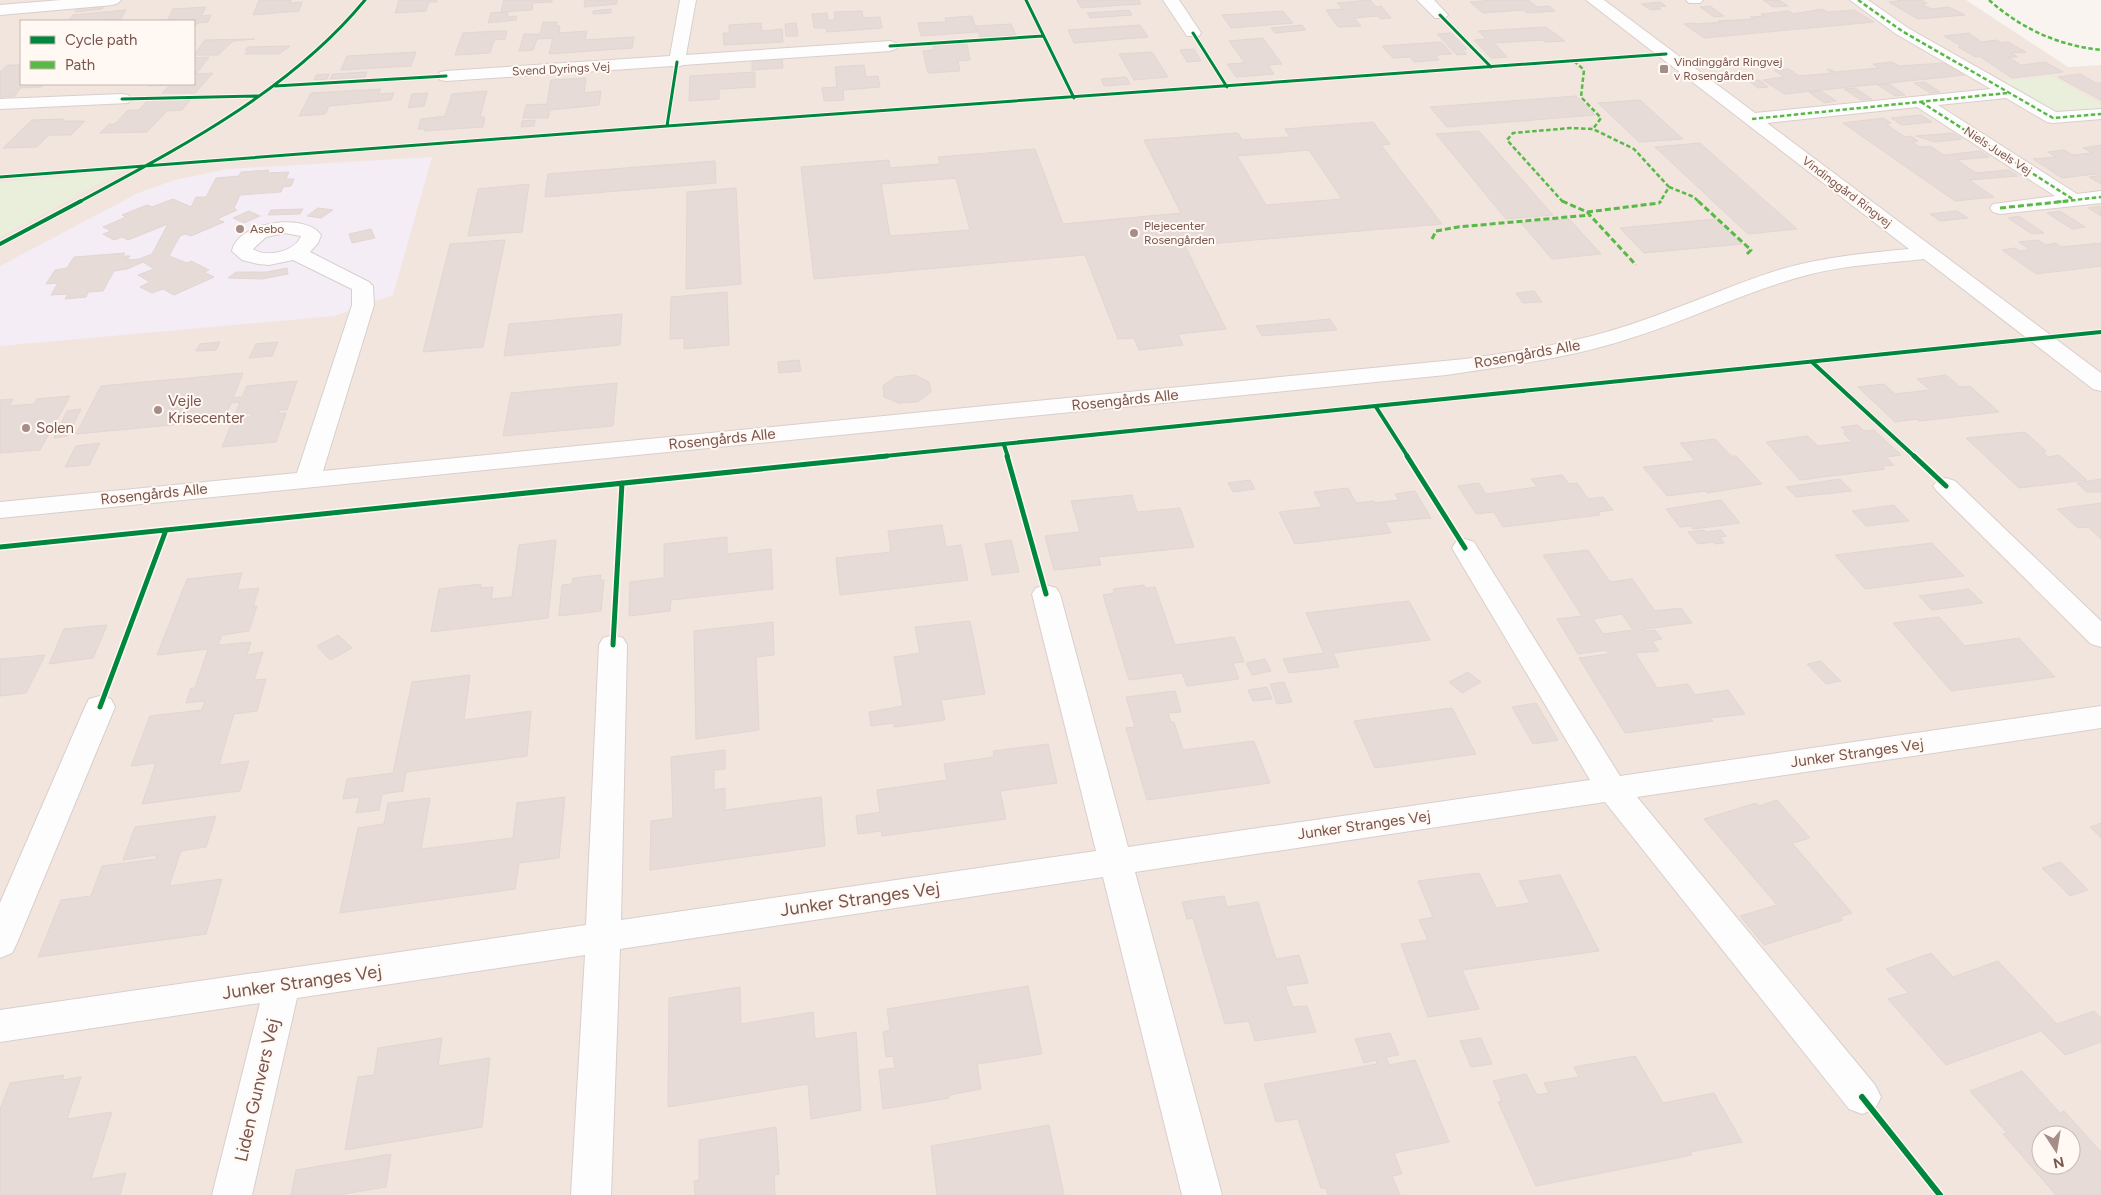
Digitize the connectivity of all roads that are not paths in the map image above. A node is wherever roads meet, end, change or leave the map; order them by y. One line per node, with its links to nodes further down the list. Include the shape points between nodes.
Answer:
1 (114, 0): 7 (street)
2 (688, 0): 12 (street)
3 (1171, 0): 10 (street)
4 (1425, 0): 8 (street)
5 (1594, 0): 19 (street, Vindinggård Ringvej)
6 (1858, 0): 14 (street, via 1902,31)
7 (22, 4): 9 (street)
8 (1440, 15)
9 (3, 16)
10 (1193, 33)
11 (890, 46): 12 (street, Svend Dyrings Vej)
12 (677, 62): 13 (street, Svend Dyrings Vej)
13 (446, 76)
14 (2007, 93): 16 (street); 18 (street, via 2052,118)
15 (122, 99): 17 (street)
16 (1921, 102): 19 (street); 21 (street, Niels Juels Vej)
17 (0, 104)
18 (2101, 114)
19 (1752, 119): 24 (street, Vindinggård Ringvej)
20 (2101, 197): 21 (street)
21 (2074, 200): 22 (street)
22 (2000, 208)
23 (295, 253): 26 (street, via 362,286 363,305)
24 (1927, 253): 25 (street, Vindinggård Ringvej); 26 (street, Rosengårds Alle, via 1835,262 1788,274 1653,325 1595,342 1446,368)
25 (2101, 384)
26 (308, 478): 28 (street, Rosengårds Alle)
27 (1946, 486): 31 (street)
28 (0, 510)
29 (1465, 548): 35 (street)
30 (1046, 594): 36 (street)
31 (2101, 637)
32 (613, 645): 37 (street)
33 (100, 707): 38 (street)
34 (2101, 717): 35 (street, Junker Stranges Vej)
35 (1612, 789): 36 (street, Junker Stranges Vej); 41 (street)
36 (1116, 862): 37 (street, Junker Stranges Vej); 44 (street)
37 (604, 937): 39 (street, Junker Stranges Vej); 43 (street)
38 (0, 943)
39 (282, 985): 40 (street, Junker Stranges Vej); 42 (street, Liden Gunvers Vej)
40 (0, 1026)
41 (1862, 1097)
42 (232, 1195)
43 (591, 1195)
44 (1202, 1195)

